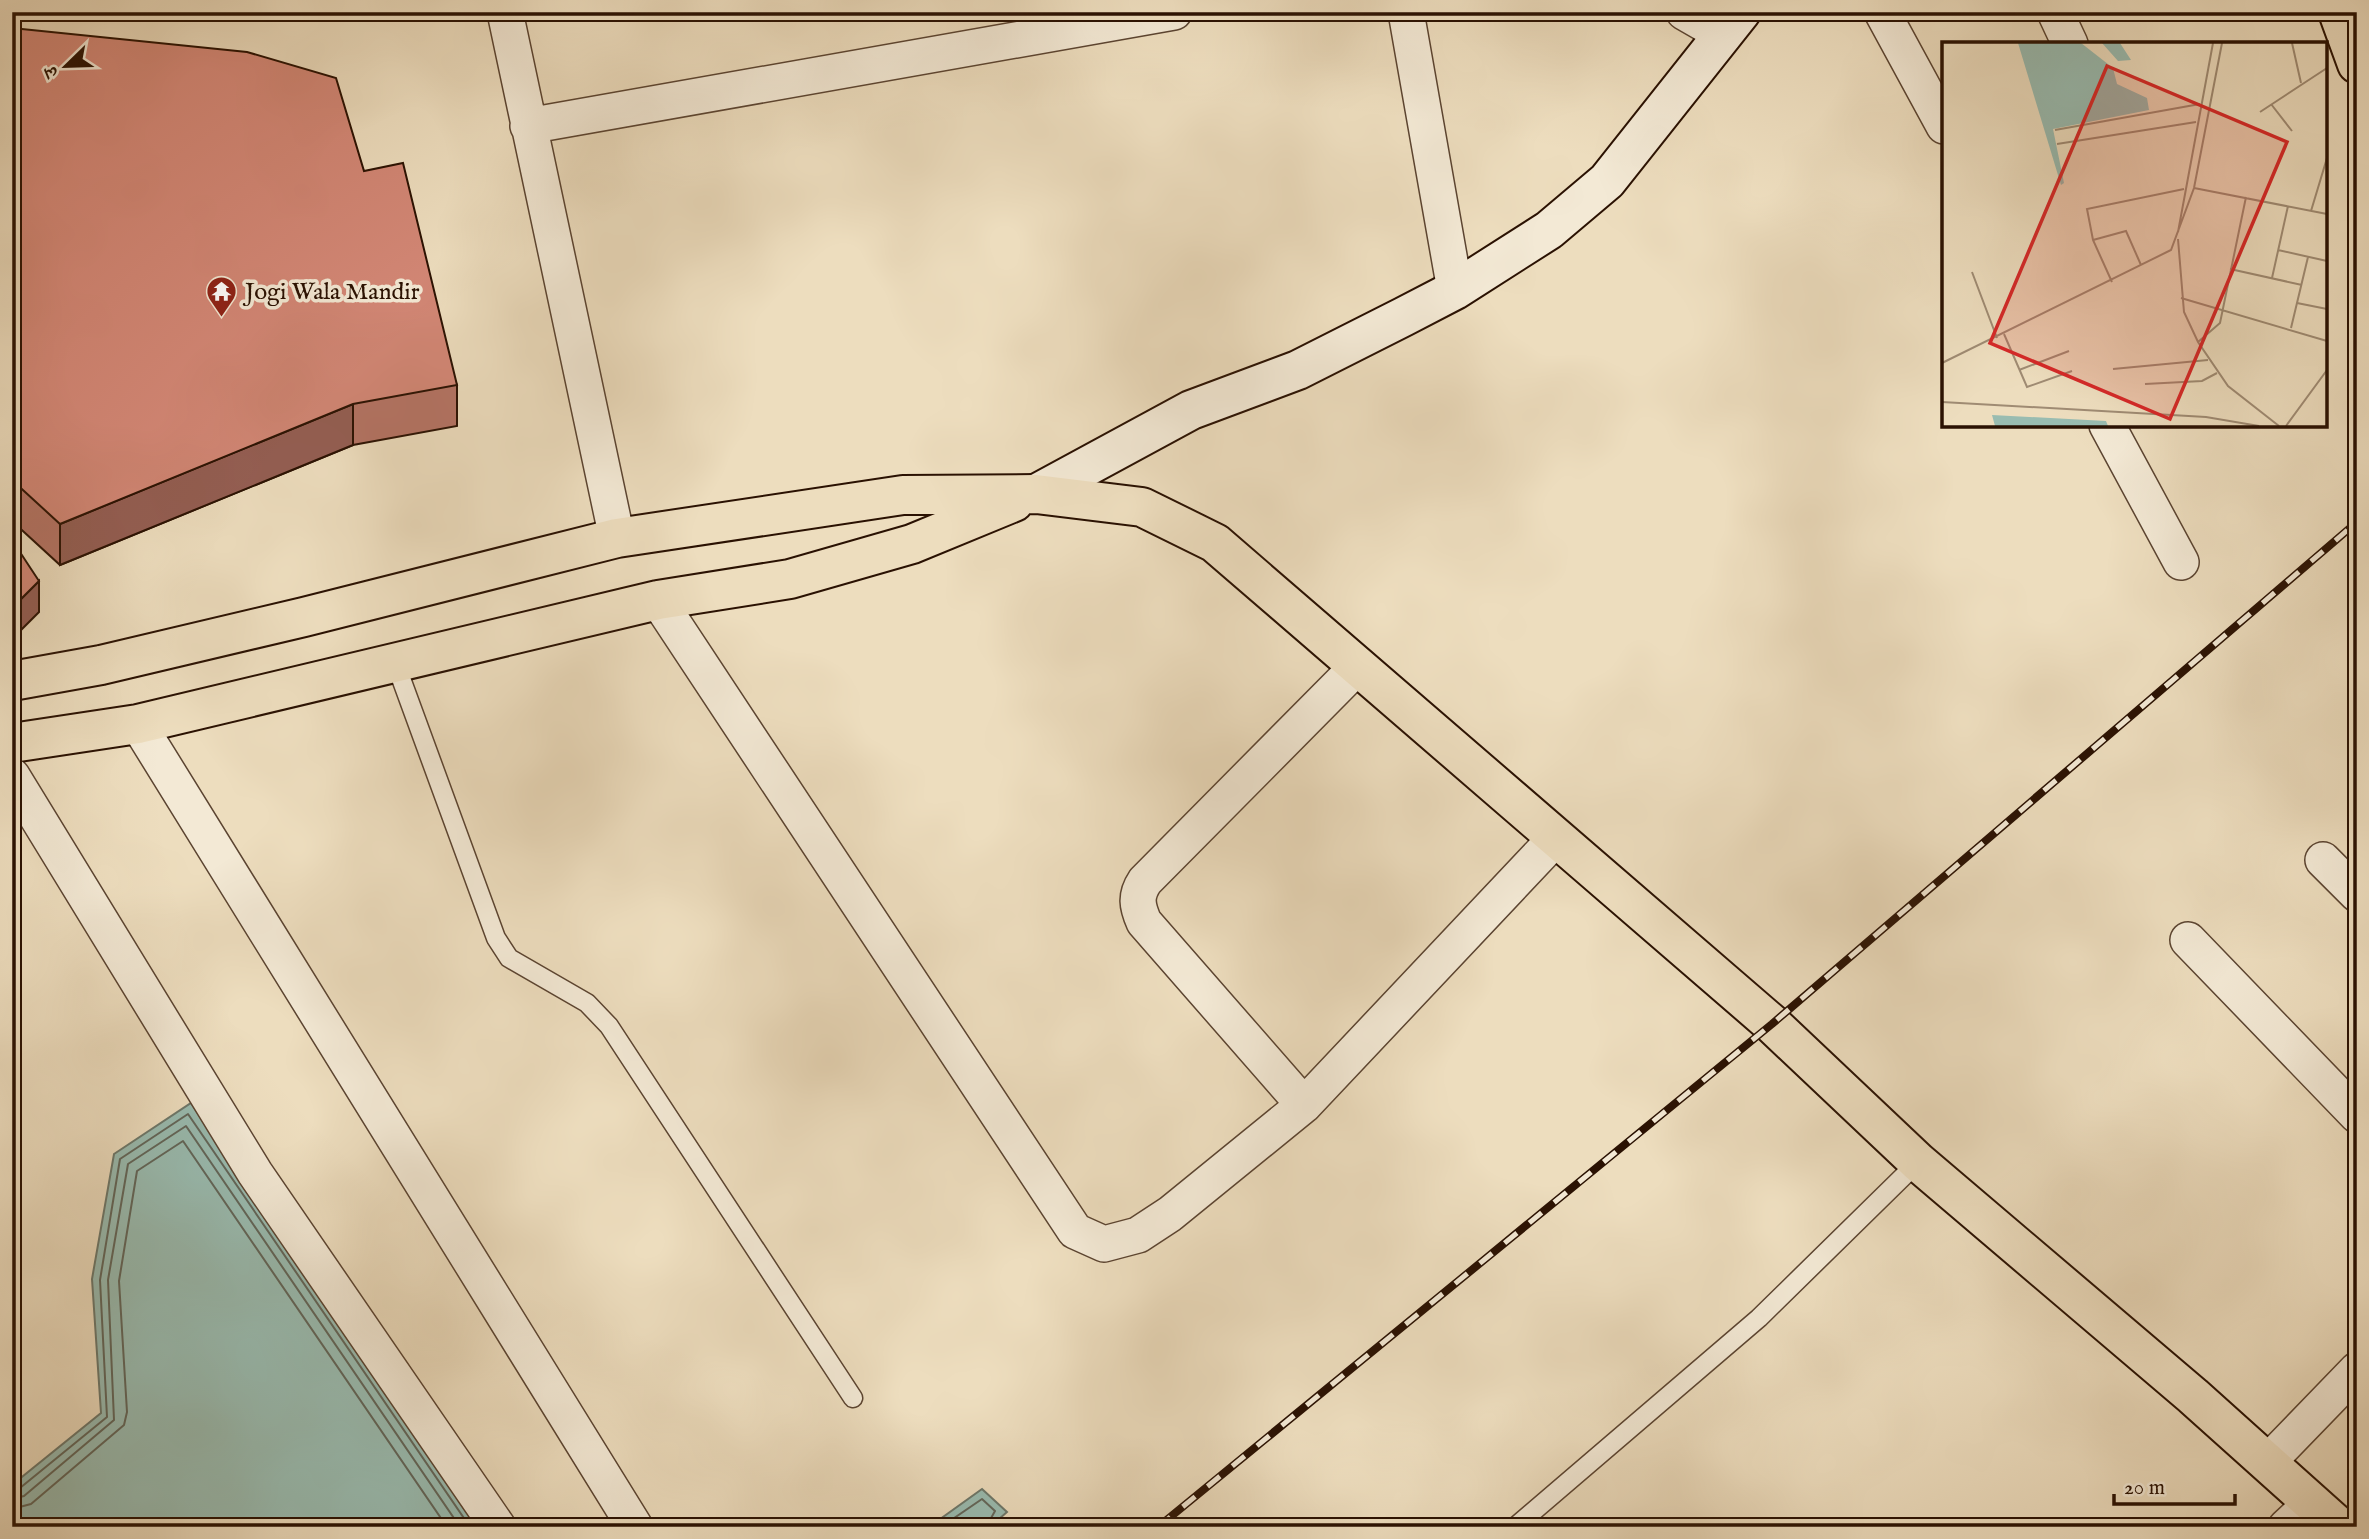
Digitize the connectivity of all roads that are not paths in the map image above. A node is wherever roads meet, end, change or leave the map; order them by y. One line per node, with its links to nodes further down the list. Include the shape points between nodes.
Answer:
1 (505, 12): 13 (street)
2 (1174, 12): 8 (street)
3 (1406, 12): 14 (street)
4 (1684, 12): 9 (street)
5 (1882, 12): 12 (street)
6 (2055, 12): 10 (street)
7 (2338, 12): 11 (main road)
8 (1097, 19): 13 (street)
9 (1732, 24): 14 (main road, via 1607,181 1549,230)
10 (2069, 42)
11 (2357, 64)
12 (1942, 122)
13 (528, 127): 17 (street)
14 (1455, 290): 16 (main road, via 1298,370 1191,410)
15 (2108, 427): 18 (street)
16 (1036, 494): 17 (main road, via 903,495); 19 (main road, via 912,544 790,579); 21 (main road, via 1142,507 1214,543)
17 (617, 538): 22 (main road, via 237,633)
18 (2181, 562)
19 (658, 600): 20 (main road); 30 (street, via 1075,1231 1104,1244 1138,1235)
20 (395, 662): 23 (main road); 34 (lane, via 496,938 509,958 587,1003 609,1026)
21 (1358, 666): 26 (main road); 30 (street, via 1138,893 1144,922)
22 (12, 681)
23 (138, 724): 24 (main road); 38 (street)
24 (12, 743)
25 (12, 776): 37 (street, via 255,1173)
26 (1555, 839): 30 (street); 32 (main road, via 1772,1024)
27 (2323, 860): 28 (street)
28 (2357, 894)
29 (2188, 940): 31 (street)
30 (1304, 1105)
31 (2357, 1115)
32 (1918, 1162): 35 (main road); 39 (lane, via 1759,1318)
33 (2357, 1370): 35 (street)
34 (853, 1398)
35 (2267, 1464): 36 (main road)
36 (2312, 1519)
37 (498, 1527)
38 (635, 1527)
39 (1515, 1527)

